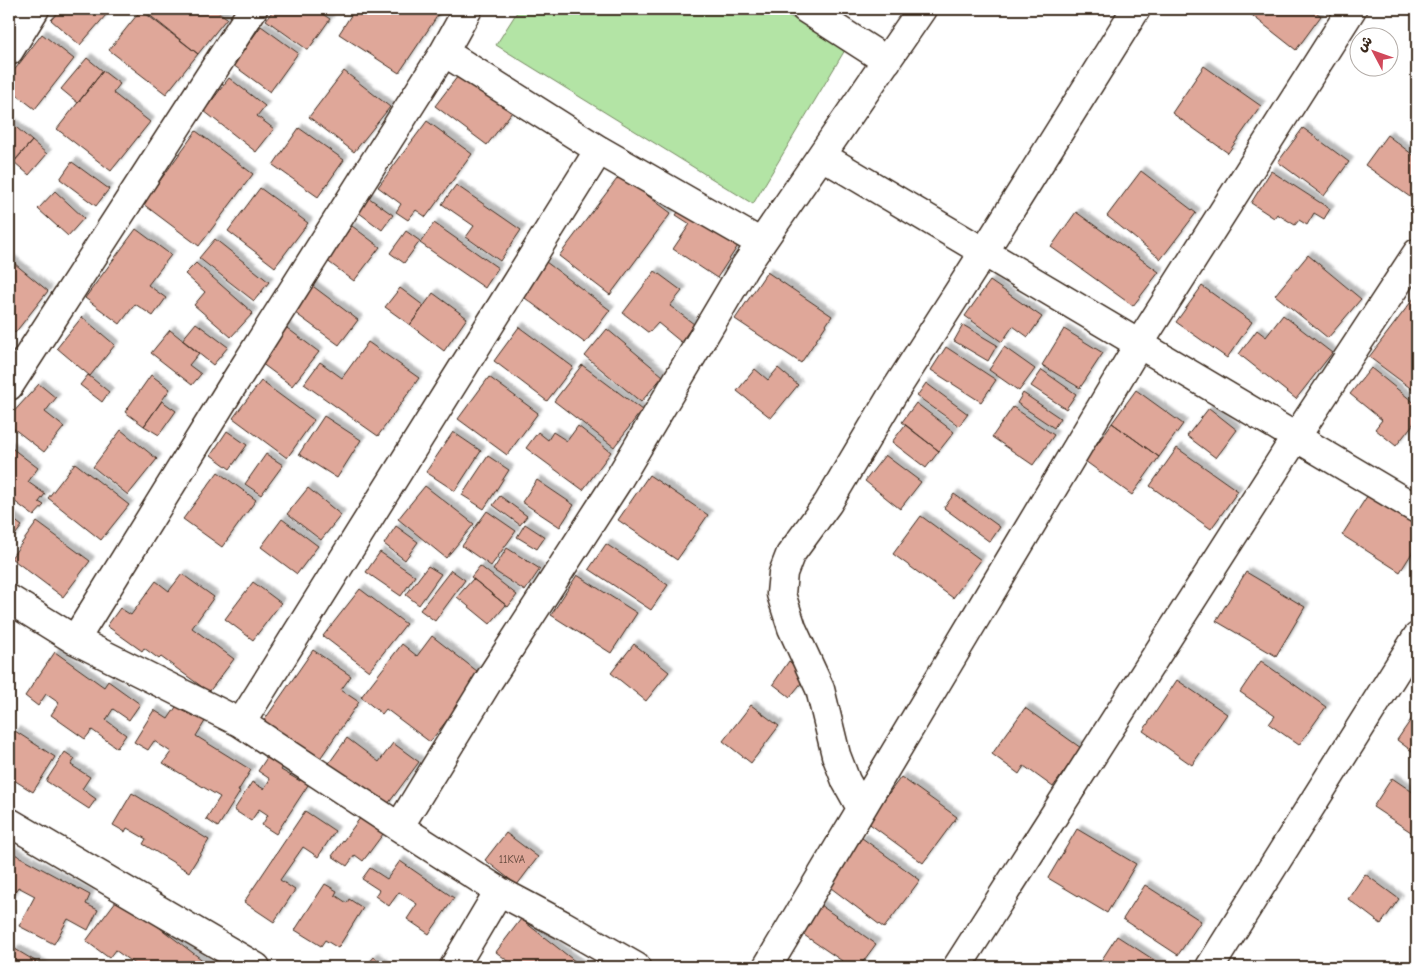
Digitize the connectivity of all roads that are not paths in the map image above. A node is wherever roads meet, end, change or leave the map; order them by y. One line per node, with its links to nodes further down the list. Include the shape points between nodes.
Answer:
1 (35, 9): 8 (street)
2 (253, 9): 17 (street)
3 (468, 9): 9 (street)
4 (806, 9): 10 (street)
5 (922, 9): 10 (street)
6 (1136, 9): 14 (street)
7 (1352, 9): 16 (street)
8 (9, 50)
9 (444, 52): 11 (street); 22 (street)
10 (887, 61): 12 (street)
11 (599, 150): 13 (street); 23 (street)
12 (822, 156): 13 (street); 14 (street)
13 (761, 242): 26 (street, via 617,482)
14 (984, 252): 16 (street); 24 (street, via 828,503 790,555 783,573 781,594 792,628 820,689 846,782)
15 (1417, 253): 18 (street)
16 (1139, 344): 18 (street); 24 (street)
17 (9, 386)
18 (1296, 437): 19 (street); 32 (street)
19 (1417, 509)
20 (9, 599): 22 (street)
21 (1417, 637): 33 (street)
22 (75, 640): 23 (street)
23 (241, 723): 26 (street)
24 (861, 808): 31 (street)
25 (9, 822): 28 (street)
26 (399, 827): 27 (street)
27 (499, 891): 29 (street); 30 (street)
28 (256, 967)
29 (454, 967)
30 (636, 967)
31 (767, 967)
32 (957, 967)
33 (1210, 967)

